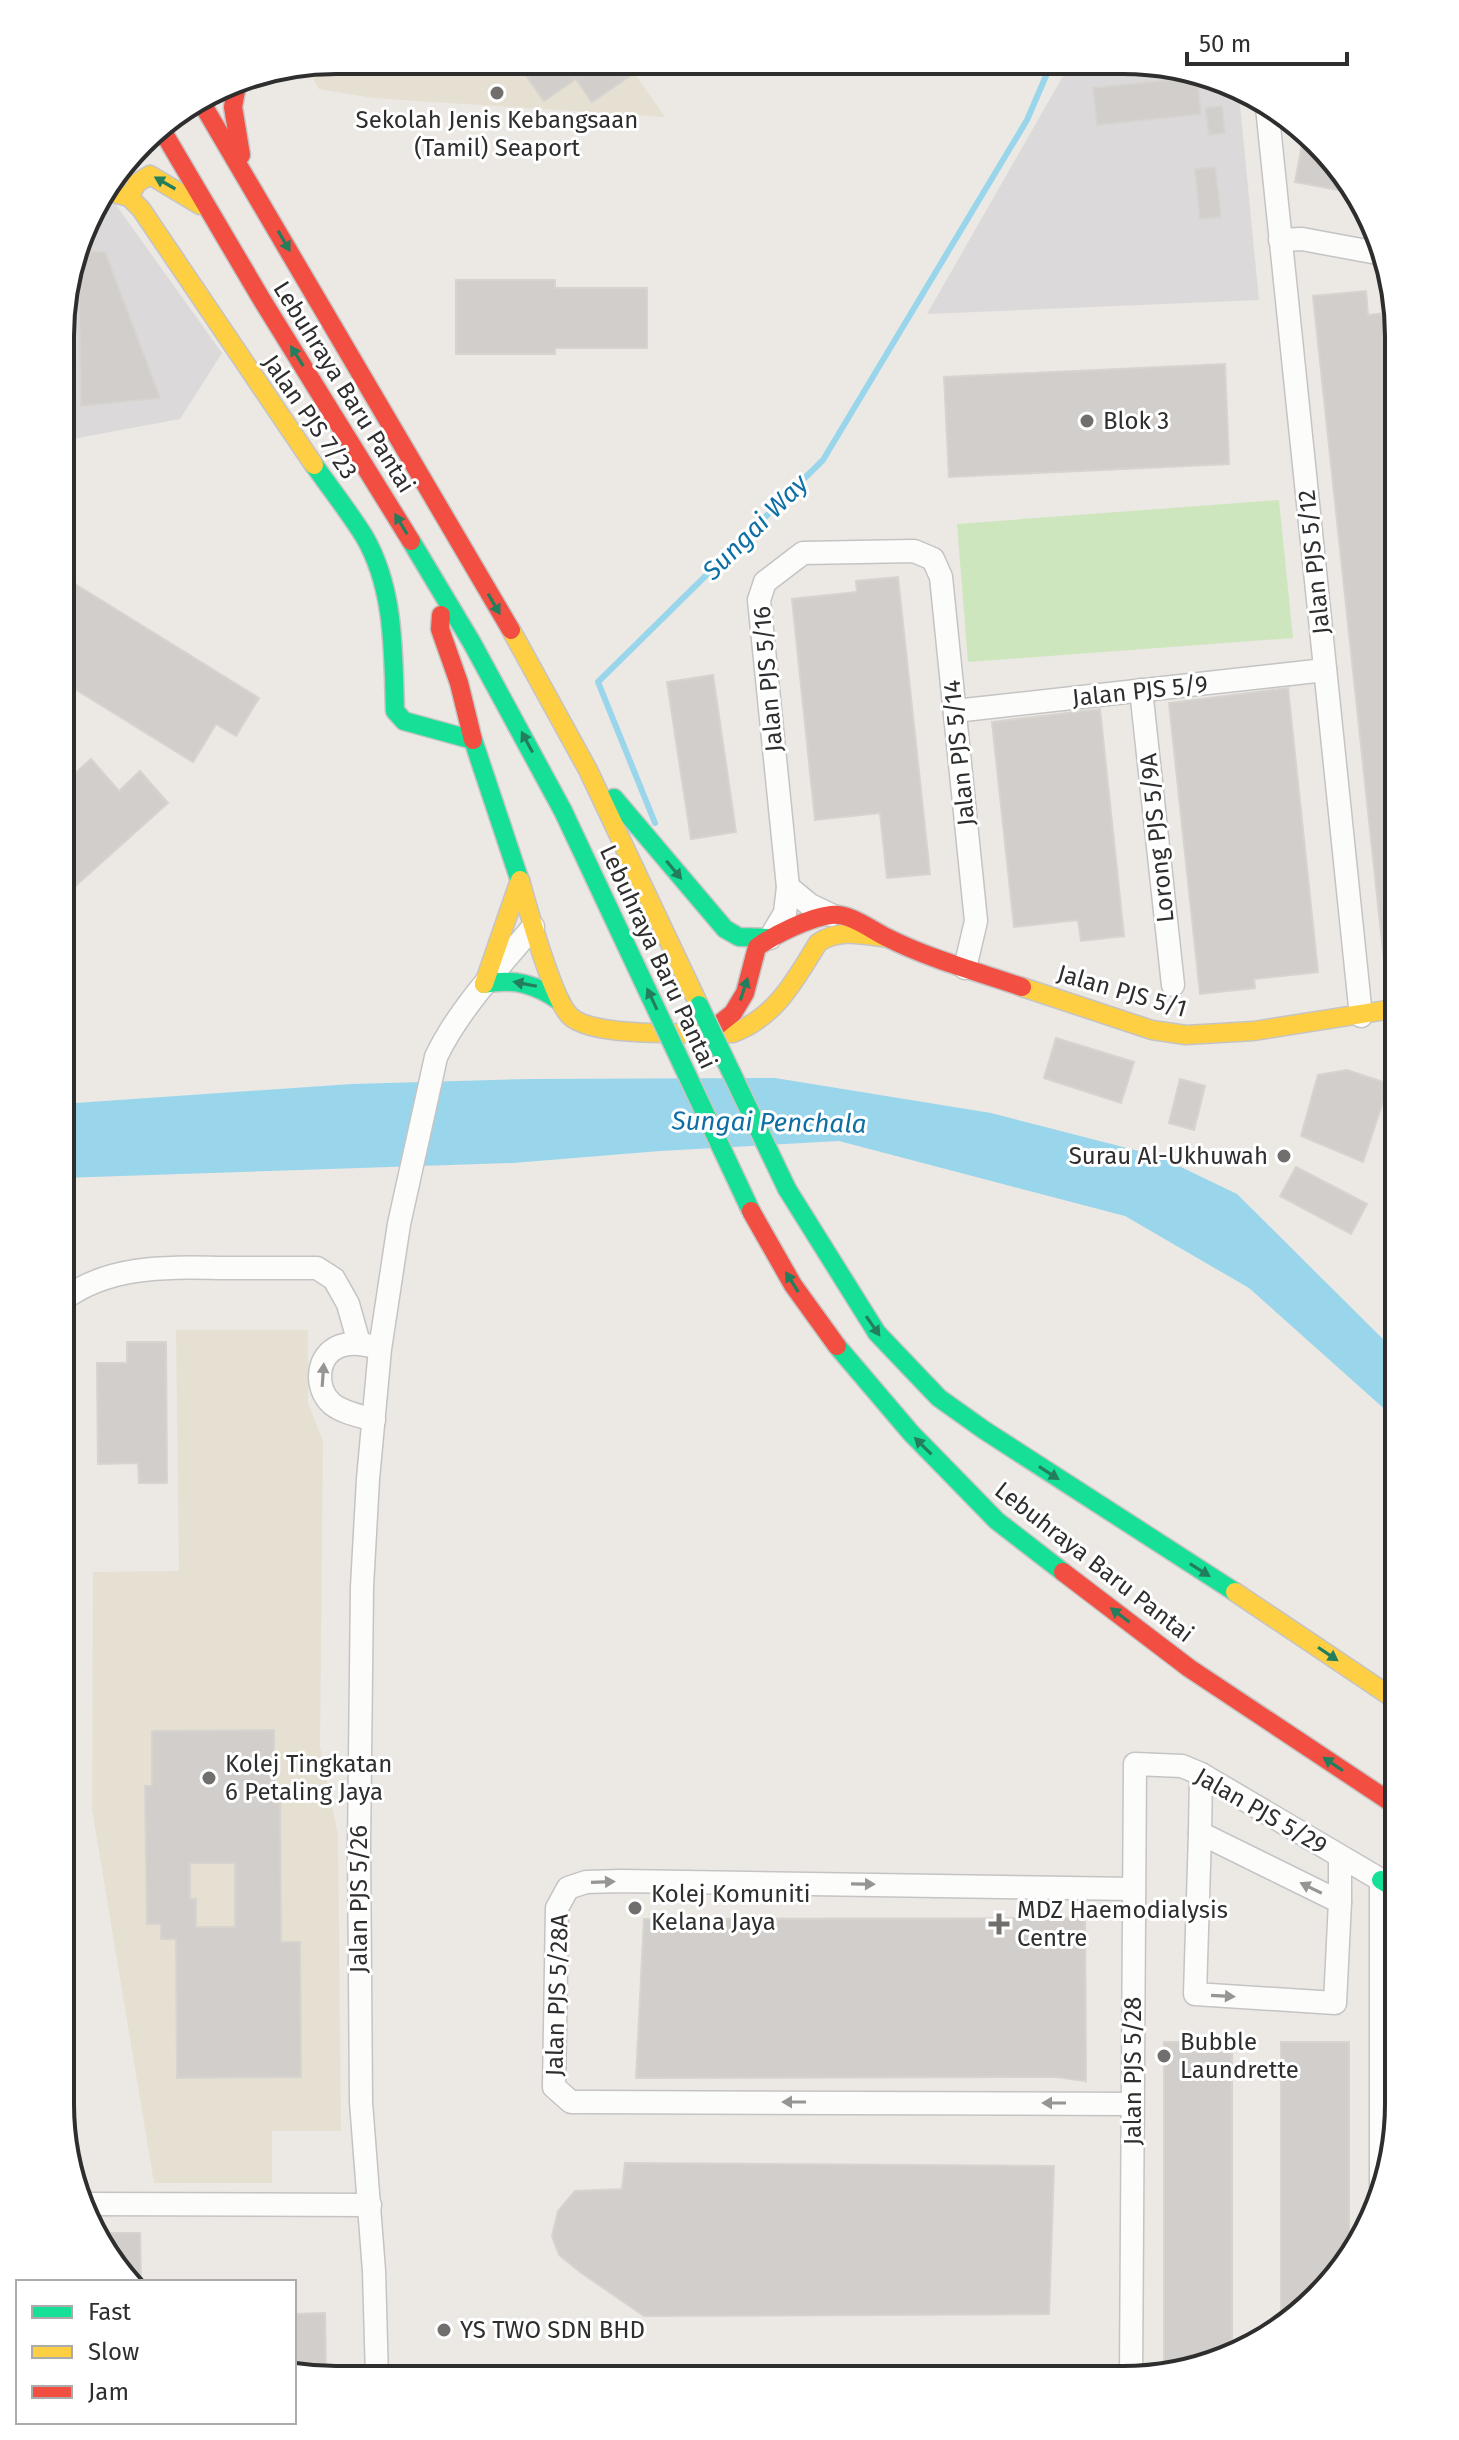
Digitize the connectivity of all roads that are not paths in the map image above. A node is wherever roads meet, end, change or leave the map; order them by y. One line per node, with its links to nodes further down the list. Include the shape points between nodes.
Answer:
1 (235, 95): 5 (main road)
2 (205, 109): 5 (main road, Lebuhraya Baru Pantai)
3 (1268, 119): 9 (street, Jalan PJS 5/12)
4 (166, 137): 8 (main road, Lebuhraya Baru Pantai)
5 (245, 174): 17 (main road, Lebuhraya Baru Pantai, one-way to 17)
6 (116, 194): 7 (main road)
7 (129, 197): 8 (main road, one-way to 7, via 150,175); 16 (main road, Jalan PJS 7/23, via 365,538 386,590 395,711 404,721)
8 (206, 209): 12 (main road, Lebuhraya Baru Pantai, one-way to 8)
9 (1280, 240): 10 (street); 13 (street, Jalan PJS 5/12)
10 (1371, 252)
11 (914, 551): 15 (street, Jalan PJS 5/14, via 933,559 941,577); 19 (street, Jalan PJS 5/16, via 803,553 765,582 759,600)
12 (442, 591): 16 (main road, via 440,629); 38 (main road, Lebuhraya Baru Pantai, one-way to 12, bridge, via 1189,1668 997,1521 911,1433 837,1346 793,1285 752,1212 563,811)
13 (1325, 670): 14 (street, Jalan PJS 5/9); 30 (street, Jalan PJS 5/12)
14 (1141, 690): 15 (street, Jalan PJS 5/9); 27 (street, Lorong PJS 5/9A)
15 (955, 711): 24 (street, Jalan PJS 5/14, via 976,921)
16 (473, 740): 18 (main road)
17 (588, 770): 22 (main road, one-way to 22, via 725,929 739,937); 35 (main road, Lebuhraya Baru Pantai, one-way to 35, bridge, via 787,1189 877,1333 939,1398 984,1430)
18 (520, 880): 21 (main road); 25 (main road)
19 (788, 887): 20 (street); 22 (street, Jalan PJS 5/16, via 785,913)
20 (831, 915): 22 (main road); 23 (main road, Jalan PJS 5/1)
21 (533, 927): 25 (street, Jalan PJS 5/26); 28 (main road)
22 (770, 938): 26 (main road, via 794,957); 31 (main road, one-way to 22, via 733,1013 745,993 753,953)
23 (888, 938): 24 (main road, Jalan PJS 5/1); 26 (main road, Jalan PJS 5/1, via 825,936)
24 (965, 968): 30 (main road, Jalan PJS 5/1, via 1179,1036 1211,1037)
25 (484, 984): 28 (main road, Jalan PJS 5/1, one-way to 25, via 540,987 501,980); 33 (street, Jalan PJS 5/26, via 436,1057)
26 (794, 984): 31 (main road, Jalan PJS 5/1, via 752,1026)
27 (1173, 985)
28 (561, 1002): 31 (main road, Jalan PJS 5/1, via 570,1016 590,1027)
29 (1385, 1011): 30 (main road, Jalan PJS 5/1)
30 (1361, 1016)
31 (707, 1034)
32 (74, 1291): 33 (street, via 134,1270 317,1268 334,1279)
33 (370, 1346): 34 (street, Jalan PJS 5/26); 34 (street, one-way to 33, via 338,1408 320,1382 331,1352 340,1346)
34 (374, 1420): 48 (street, Jalan PJS 5/26, via 359,1706 361,2102)
35 (1384, 1692)
36 (1135, 1764): 37 (street, Jalan PJS 5/29, via 1182,1766); 42 (street, Jalan PJS 5/28)
37 (1201, 1774): 39 (street); 40 (street, Jalan PJS 5/29)
38 (1384, 1798)
39 (1200, 1833): 43 (street, one-way to 39); 43 (street, one-way to 43, via 1195,1994 1335,2003)
40 (1340, 1857): 41 (street, Jalan PJS 5/29); 43 (street)
41 (1384, 1882)
42 (1134, 1889): 45 (street, Jalan PJS 5/28); 45 (street, Jalan PJS 5/28A, one-way to 42, via 571,2102 554,2087 557,1908 568,1888 621,1881)
43 (1340, 1902)
44 (1384, 2094): 46 (street)
45 (1132, 2104): 50 (street, Jalan PJS 5/28)
46 (1383, 2130)
47 (94, 2204): 48 (street)
48 (370, 2205): 49 (street, Jalan PJS 5/26)
49 (377, 2366)
50 (1131, 2366)

